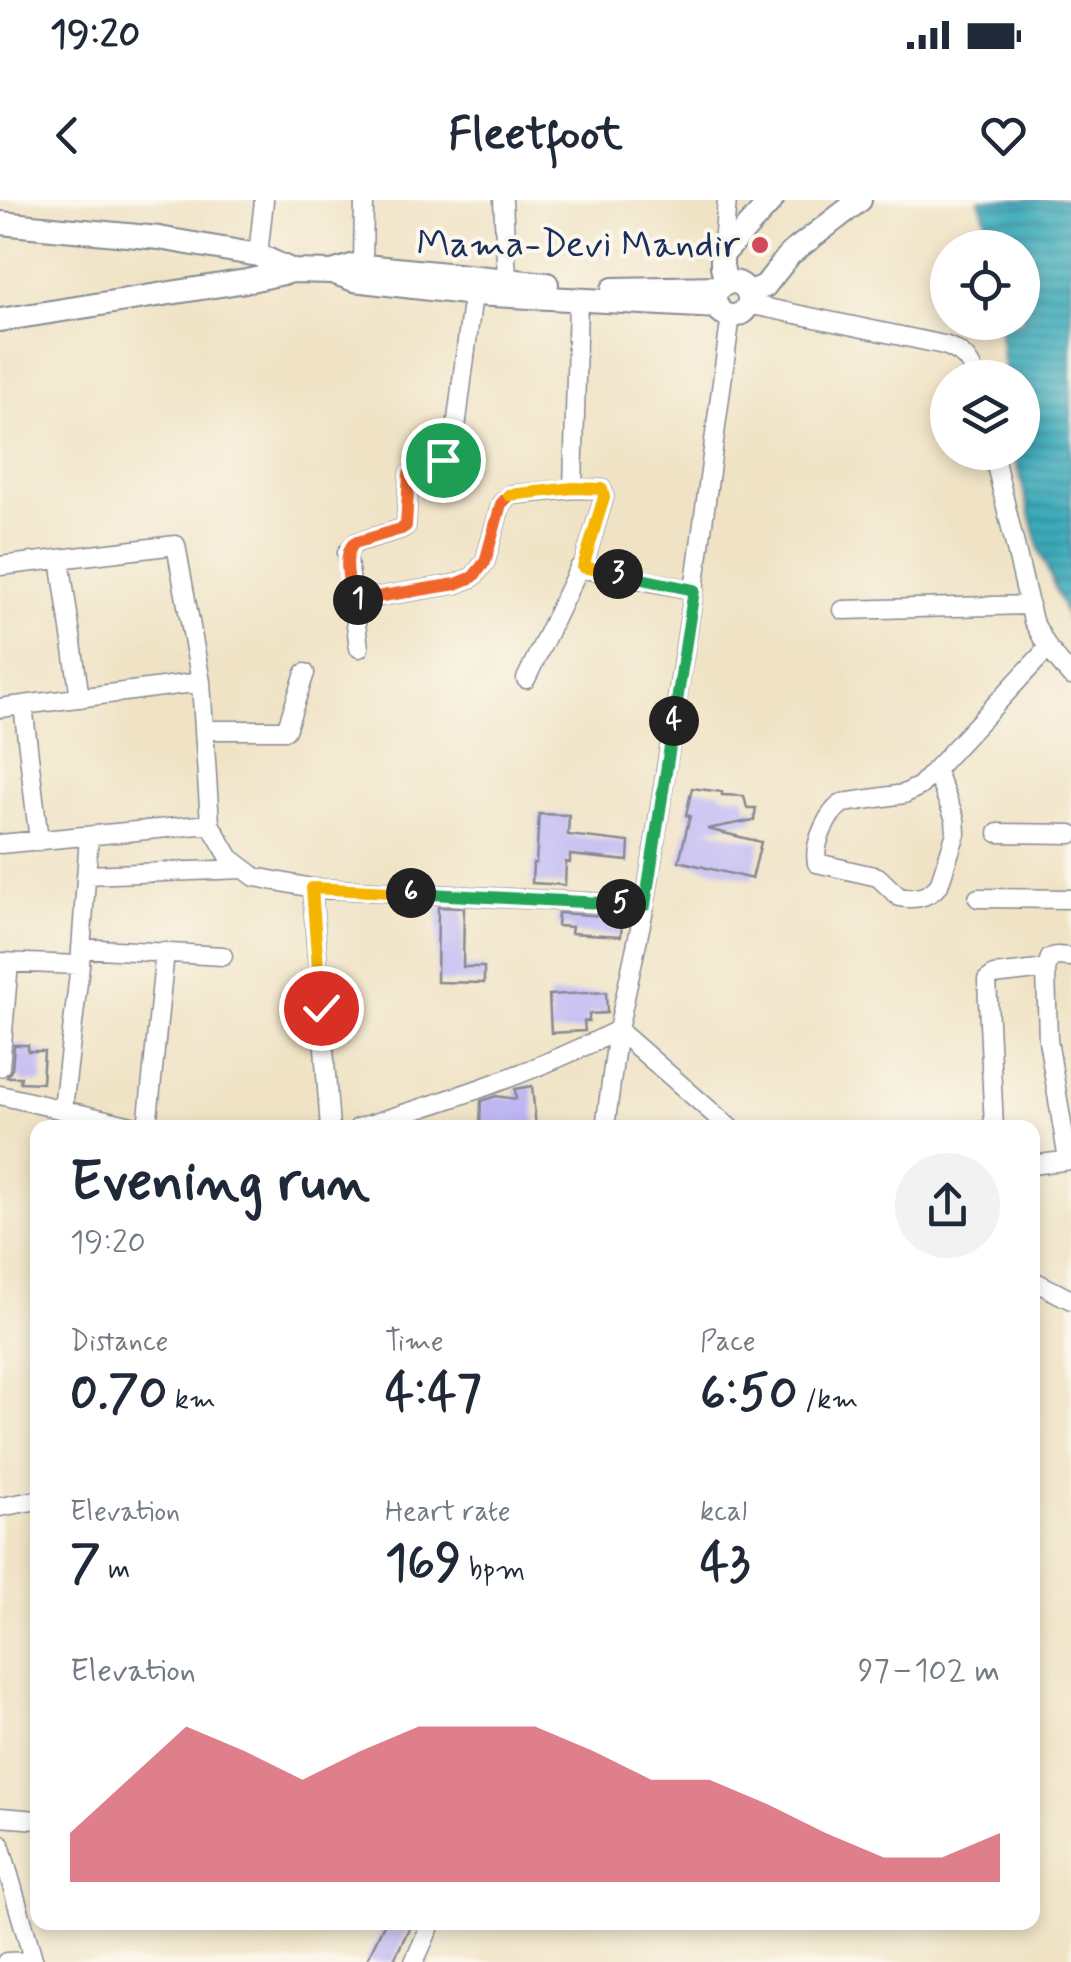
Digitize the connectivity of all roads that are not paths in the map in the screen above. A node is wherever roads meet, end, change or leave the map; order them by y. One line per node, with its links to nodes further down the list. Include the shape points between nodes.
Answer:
1 (264, 200): 8 (street)
2 (364, 200): 9 (street)
3 (504, 200): 12 (street)
4 (727, 200): 13 (street)
5 (772, 200): 13 (main road)
6 (860, 200): 13 (main road, via 790,254 764,286)
7 (0, 222): 8 (main road)
8 (258, 255): 10 (main road)
9 (364, 266): 11 (main road); 12 (main road)
10 (293, 271): 11 (main road); 16 (main road)
11 (332, 272): 14 (main road)
12 (507, 279): 13 (main road, via 600,289)
13 (730, 289): 15 (main road); 17 (street, via 944,344); 23 (street)
14 (472, 294): 15 (main road); 24 (street, via 450,455 409,474 406,526 350,547)
15 (578, 301): 19 (street)
16 (0, 320)
17 (968, 360)
18 (997, 470): 25 (street)
19 (573, 488): 22 (street, via 604,492); 24 (street, via 505,498 485,562 465,582)
20 (60, 559): 21 (street); 32 (street, via 176,545); 33 (street)
21 (0, 566)
22 (583, 567): 23 (street); 31 (street)
23 (694, 590): 49 (street)
24 (352, 601): 27 (street)
25 (1030, 606): 26 (street); 28 (street)
26 (843, 610)
27 (359, 648)
28 (1048, 648): 30 (street); 37 (street)
29 (304, 674): 36 (street, via 286,730)
30 (1071, 676)
31 (526, 679)
32 (200, 682): 33 (street); 36 (street)
33 (80, 698): 34 (street)
34 (23, 705): 35 (street); 42 (street)
35 (0, 708)
36 (204, 730): 38 (street)
37 (936, 772): 37 (street, via 913,791 836,807 815,852 817,863 878,878 899,897 934,891 956,832)
38 (210, 824): 41 (street); 44 (street)
39 (998, 833): 40 (street)
40 (1071, 834)
41 (90, 836): 42 (street); 45 (street)
42 (40, 842): 43 (street)
43 (0, 844)
44 (244, 869): 45 (street); 46 (street)
45 (86, 875): 51 (street)
46 (312, 888): 49 (street); 62 (street)
47 (978, 898): 48 (street)
48 (1071, 900)
49 (645, 905): 56 (street)
50 (165, 952): 51 (street); 52 (street); 61 (street)
51 (80, 956): 54 (street); 59 (street)
52 (223, 956)
53 (1071, 957): 55 (street, via 1050,958)
54 (4, 962): 57 (street)
55 (1046, 969): 66 (street, via 987,980); 67 (street, via 1048,1040)
56 (618, 1030): 63 (street, via 453,1099); 64 (street); 65 (street)
57 (0, 1067)
58 (0, 1094): 59 (street)
59 (63, 1108): 60 (street)
60 (112, 1120)
61 (145, 1120)
62 (329, 1120)
63 (384, 1120)
64 (606, 1120)
65 (721, 1120)
66 (994, 1120)
67 (1070, 1160): 68 (street)
68 (1040, 1164)
69 (1040, 1284): 70 (street)
70 (1071, 1300)
71 (30, 1501): 72 (street)
72 (0, 1507)
73 (0, 1817): 74 (street)
74 (30, 1819)
75 (0, 1844): 77 (street)
76 (428, 1930): 79 (street)
77 (34, 1961): 78 (street)
78 (6, 1962)
79 (414, 1962)

